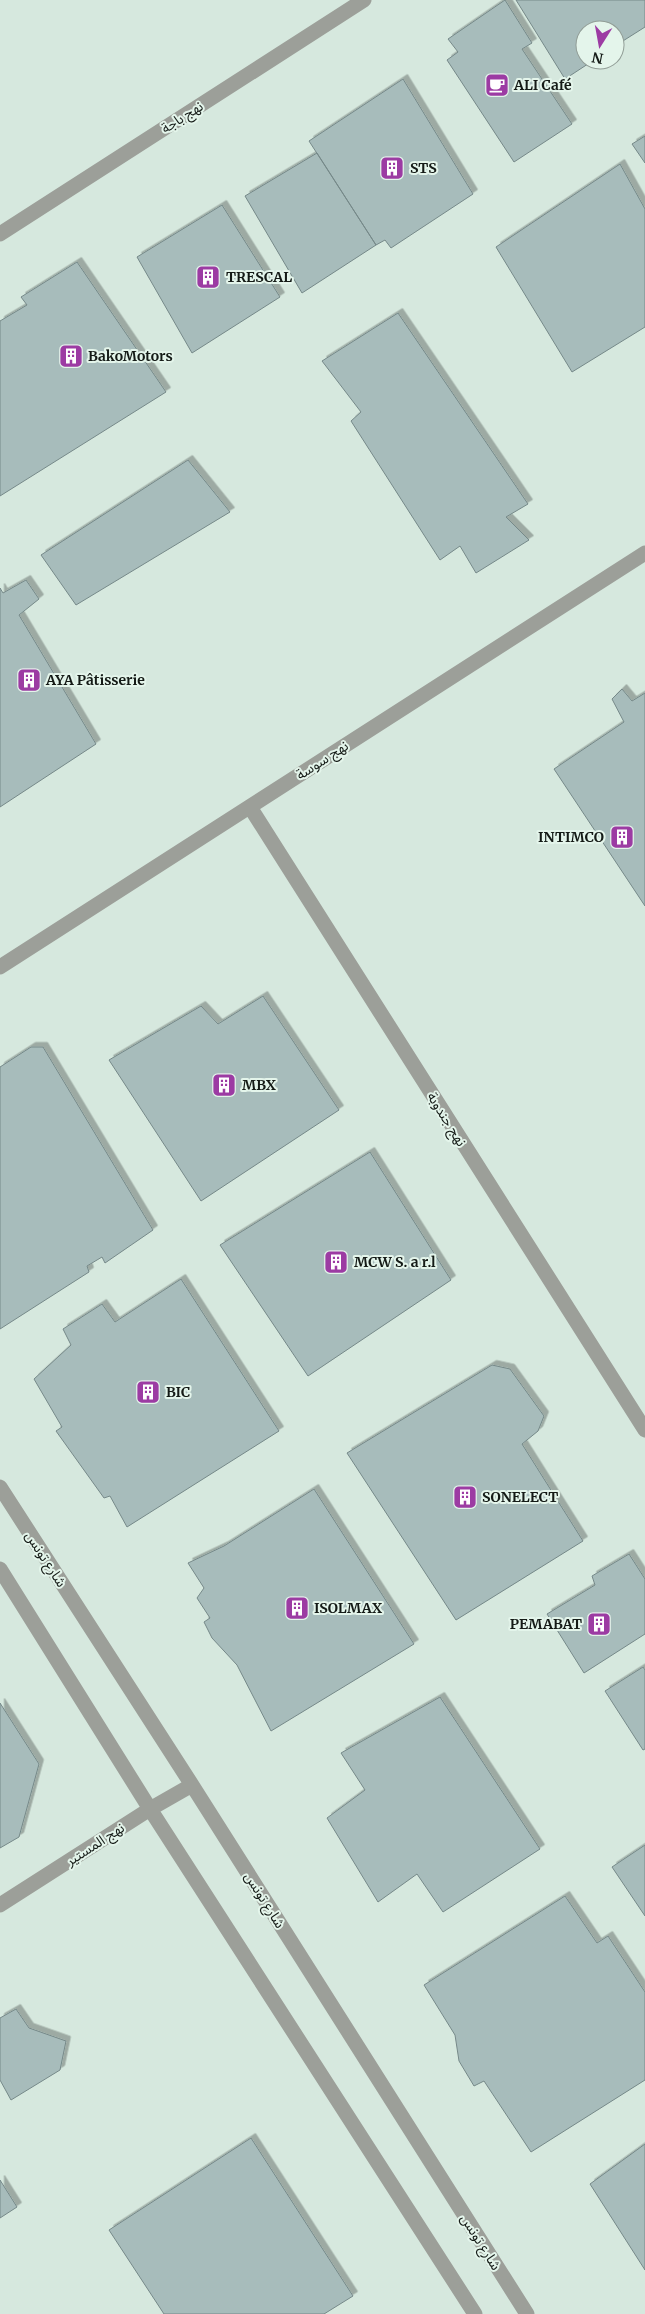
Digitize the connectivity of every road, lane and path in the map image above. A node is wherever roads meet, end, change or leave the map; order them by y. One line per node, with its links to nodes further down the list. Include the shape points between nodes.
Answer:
1 (364, 0): 2 (street, نهج باجة)
2 (0, 234)
3 (645, 553): 4 (street, نهج سوسة)
4 (250, 807): 5 (street, نهج سوسة); 6 (street, نهج جندوبة)
5 (0, 967)
6 (645, 1430)
7 (0, 1487): 9 (street, شارع تونس)
8 (0, 1569): 10 (street)
9 (192, 1785): 10 (street, نهج المستير); 13 (street, شارع تونس)
10 (150, 1809): 11 (street, نهج المستير); 12 (street)
11 (0, 1905)
12 (475, 2314)
13 (527, 2314)

